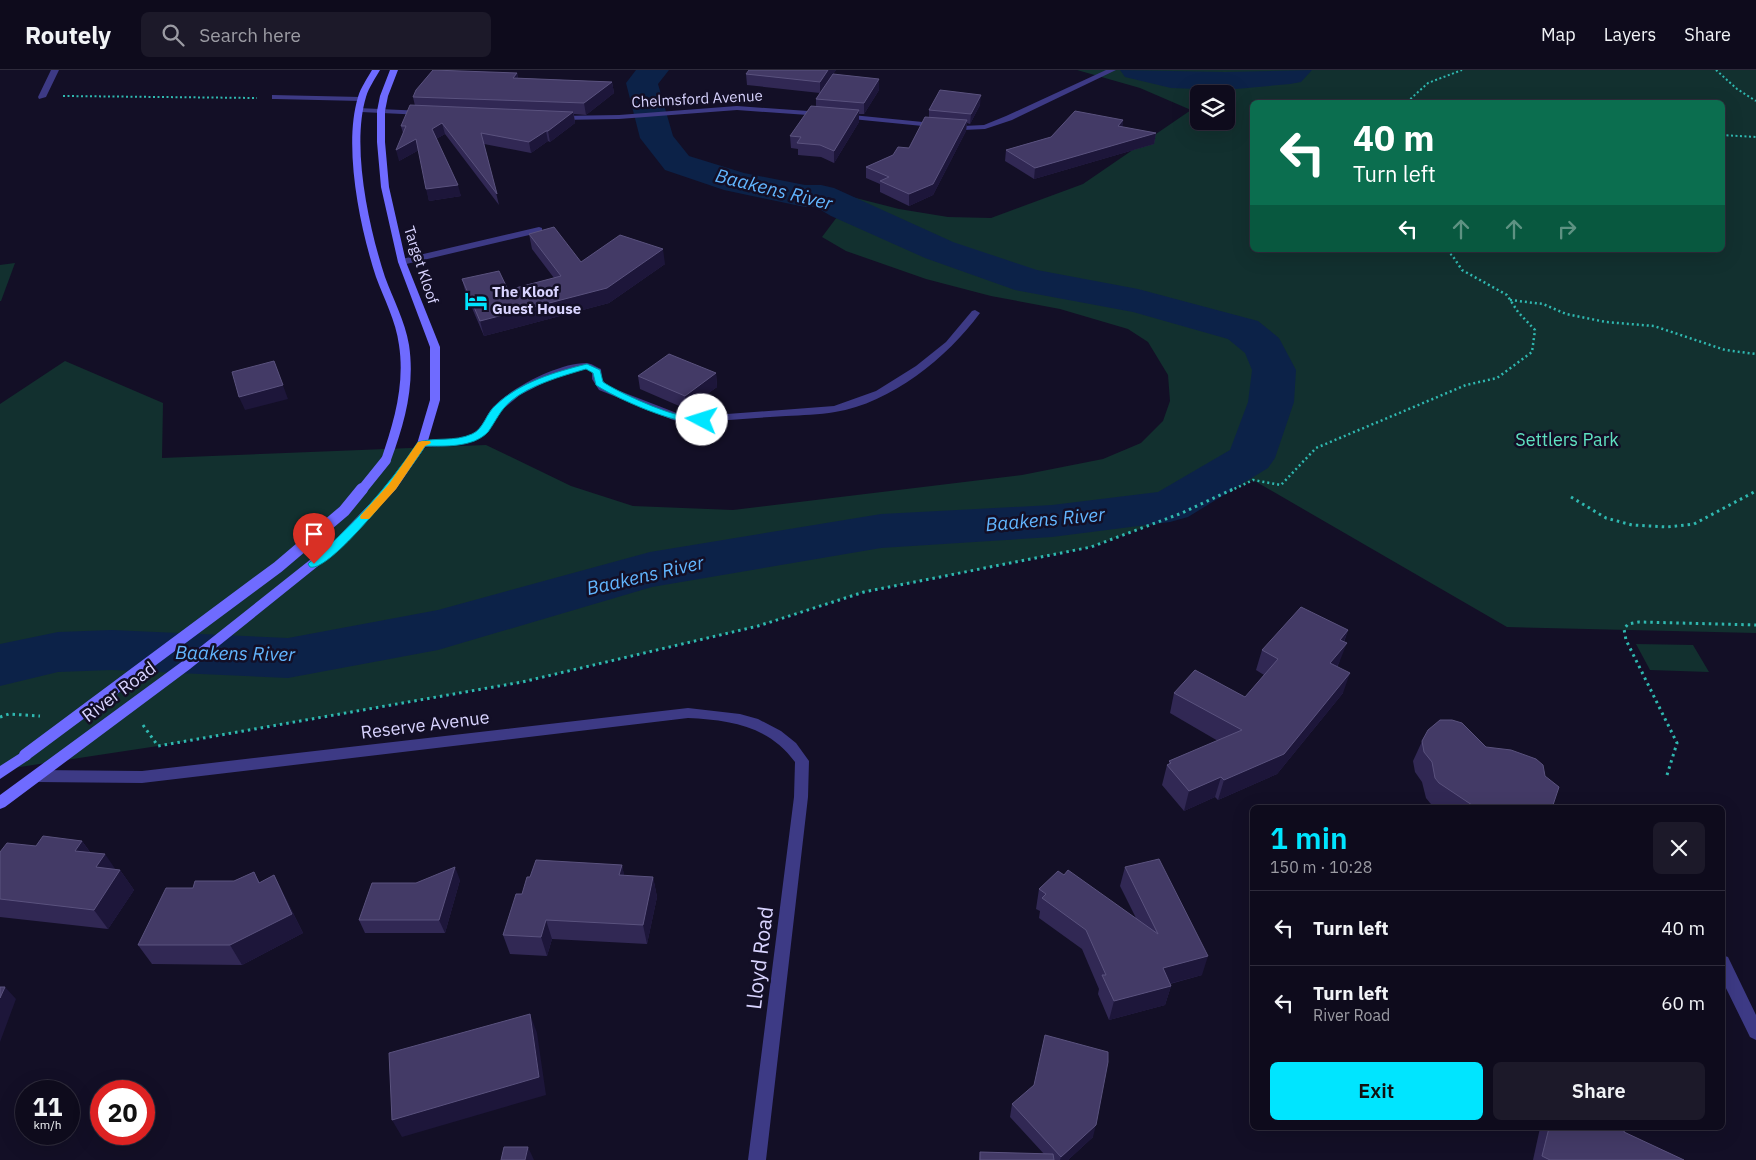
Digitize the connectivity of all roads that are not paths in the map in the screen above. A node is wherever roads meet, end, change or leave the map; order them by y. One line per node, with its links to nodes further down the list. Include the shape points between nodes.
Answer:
1 (55, 70): 5 (street)
2 (376, 70): 7 (main road)
3 (394, 70): 9 (main road, Target Kloof)
4 (1112, 70): 11 (street, Chelmsford Avenue, via 1002,121 974,128 753,108)
5 (43, 95)
6 (275, 97): 7 (street)
7 (361, 99): 8 (main road)
8 (360, 110): 9 (street); 18 (main road, River Road, bridge, via 359,186 380,275 404,343 406,386 402,415 386,460 344,510 278,567)
9 (381, 111): 10 (street); 13 (main road, Target Kloof, via 385,187)
10 (428, 113)
11 (553, 118)
12 (539, 230): 13 (street)
13 (402, 262): 15 (main road, Target Kloof, via 435,347 435,400)
14 (975, 313): 15 (street, via 946,347 907,376 882,392 848,406 687,420 603,388 597,372 587,366 549,377 509,397 496,409 484,430 468,440)
15 (422, 444): 16 (main road, Target Kloof)
16 (409, 464): 19 (main road, River Road, via 340,543 253,614)
17 (802, 761): 19 (street, Reserve Avenue, via 787,743 763,727 732,717 688,713 142,778); 23 (street, Lloyd Road, via 802,797)
18 (0, 773)
19 (38, 776): 20 (main road, River Road)
20 (0, 802)
21 (1725, 968): 22 (street)
22 (1756, 1032)
23 (757, 1160)

